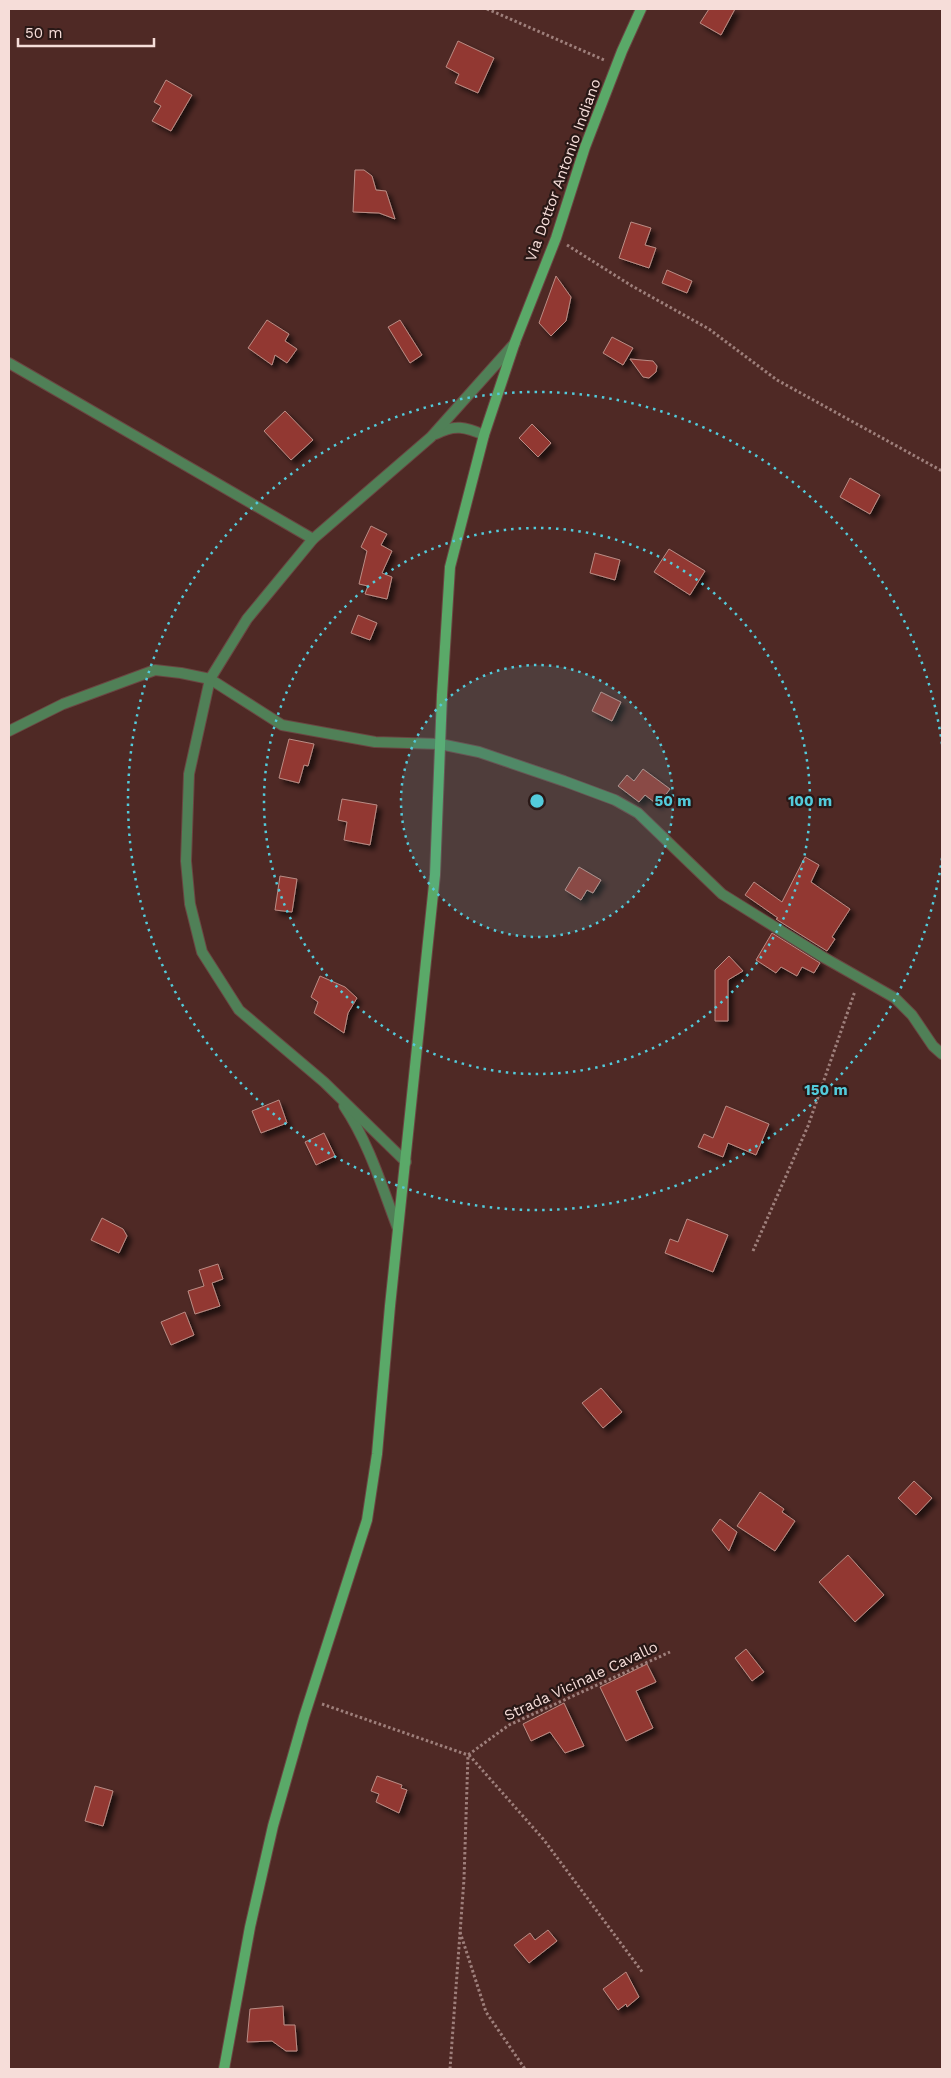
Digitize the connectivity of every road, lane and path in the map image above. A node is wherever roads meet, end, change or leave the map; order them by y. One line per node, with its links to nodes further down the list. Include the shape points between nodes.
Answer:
1 (487, 9): 3 (path)
2 (641, 9): 3 (main road, Via Dottor Antonio Indiano)
3 (616, 66): 4 (main road, Via Dottor Antonio Indiano, via 585,147)
4 (556, 238): 5 (main road, Via Dottor Antonio Indiano); 9 (path, via 632,286 710,329 777,380)
5 (515, 342): 7 (main road, Via Dottor Antonio Indiano); 8 (street)
6 (9, 363): 10 (street)
7 (484, 435): 8 (street, via 456,426); 13 (main road, Via Dottor Antonio Indiano, via 450,567)
8 (431, 437): 10 (street)
9 (942, 471)
10 (313, 539): 11 (street, via 247,619)
11 (210, 679): 12 (street, via 156,670 63,704); 13 (street, via 282,725 375,742); 16 (street, via 189,774 186,861 190,904 202,952 239,1010)
12 (9, 731)
13 (440, 744): 14 (street, via 480,752 616,800 638,813 722,894); 17 (main road, Via Dottor Antonio Indiano, via 435,875)
14 (860, 978): 15 (street, via 895,998); 19 (path, via 808,1126)
15 (942, 1054)
16 (324, 1082): 17 (street); 18 (street, via 353,1120 380,1178)
17 (406, 1162): 18 (main road, Via Dottor Antonio Indiano)
18 (398, 1230): 21 (main road, Via Dottor Antonio Indiano, via 377,1454 367,1520)
19 (753, 1251)
20 (670, 1652): 22 (path, Strada Vicinale Cavallo, via 509,1725)
21 (310, 1699): 22 (path); 25 (main road, Via Dottor Antonio Indiano, via 273,1826 250,1927)
22 (468, 1755): 23 (path); 24 (path, via 544,1840)
23 (459, 1929): 26 (path); 27 (path, via 486,2012)
24 (643, 1973)
25 (224, 2069)
26 (450, 2069)
27 (525, 2069)

